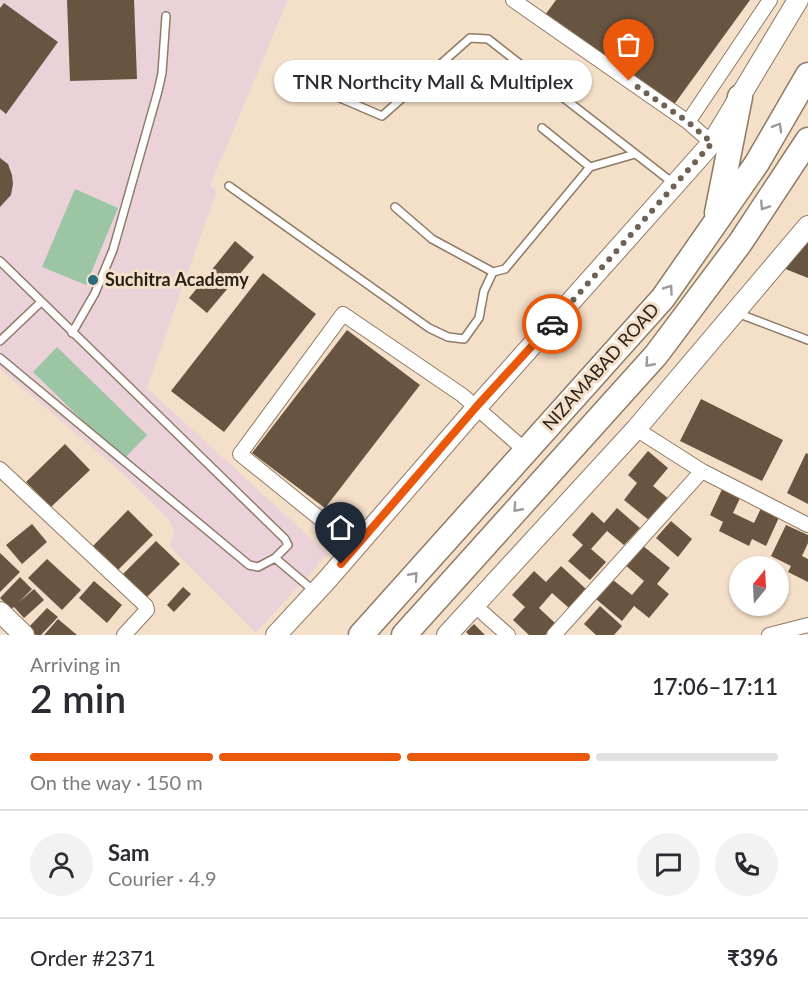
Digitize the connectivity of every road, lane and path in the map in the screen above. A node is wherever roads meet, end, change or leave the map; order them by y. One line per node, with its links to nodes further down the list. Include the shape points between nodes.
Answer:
1 (513, 0): 8 (street)
2 (770, 0): 8 (street)
3 (798, 0): 7 (main road)
4 (166, 16): 23 (lane, via 158,92 113,250)
5 (808, 75): 17 (highway, NIZAMABAD ROAD, one-way to 5, via 757,163)
6 (326, 81): 12 (lane, via 340,98 382,116 470,38 488,39)
7 (740, 97): 11 (main road); 17 (highway)
8 (688, 122): 11 (street)
9 (542, 128): 13 (lane)
10 (808, 140): 40 (highway, NIZAMABAD ROAD, one-way to 40, via 740,243 656,355)
11 (712, 143): 14 (main road)
12 (635, 154): 13 (lane); 14 (lane)
13 (590, 167): 20 (lane, via 505,269)
14 (675, 185): 27 (main road)
15 (229, 186): 20 (lane, via 429,328 448,337 464,339 479,318 484,291)
16 (395, 207): 20 (lane, via 432,239)
17 (714, 224): 29 (highway, NIZAMABAD ROAD, one-way to 17, via 663,298)
18 (808, 226): 22 (main road)
19 (0, 261): 21 (lane)
20 (493, 272)
21 (41, 302): 23 (lane); 25 (lane)
22 (735, 312): 24 (lane); 28 (main road)
23 (72, 333): 34 (lane, via 285,539 288,545)
24 (808, 340)
25 (0, 341)
26 (0, 358): 34 (lane, via 249,565 258,567)
27 (477, 406): 29 (street); 33 (main road); 33 (street, via 343,314 240,453)
28 (636, 429): 31 (street); 36 (main road)
29 (526, 451): 37 (highway, NIZAMABAD ROAD, one-way to 29)
30 (0, 469): 42 (street, via 146,606 145,615)
31 (702, 471): 32 (street); 47 (street)
32 (808, 525)
33 (355, 547): 35 (main road)
34 (275, 558): 35 (lane)
35 (316, 593): 43 (main road)
36 (474, 605): 45 (main road); 46 (street)
37 (386, 607): 40 (highway); 44 (highway, NIZAMABAD ROAD)
38 (0, 612): 41 (main road)
39 (808, 625): 48 (street)
40 (407, 631)
41 (24, 635)
42 (124, 635)
43 (276, 635)
44 (361, 635)
45 (447, 635)
46 (508, 635)
47 (554, 635)
48 (769, 635)

